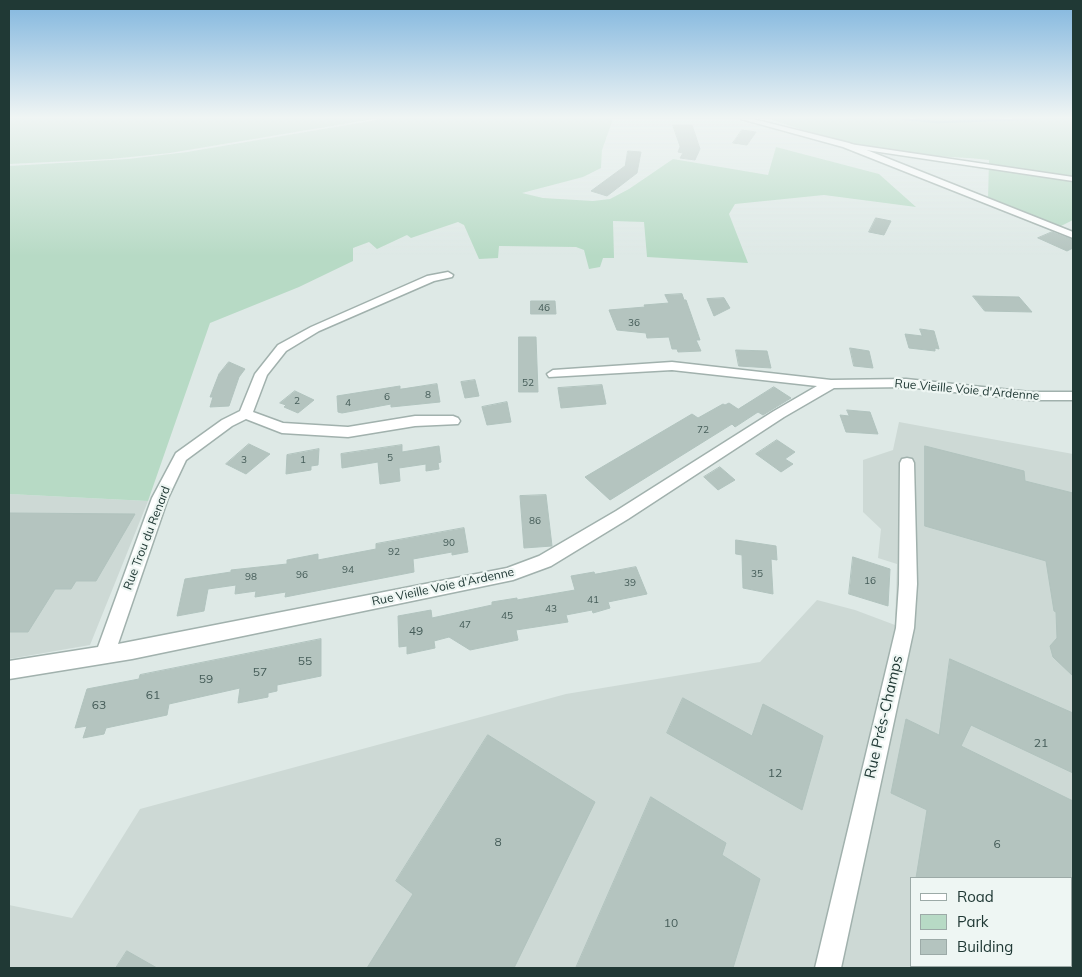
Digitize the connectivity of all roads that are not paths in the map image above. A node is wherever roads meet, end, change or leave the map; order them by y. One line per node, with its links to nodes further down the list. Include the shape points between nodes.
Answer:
1 (895, 165): 4 (street)
2 (973, 165): 3 (street)
3 (1073, 179)
4 (1073, 235)
5 (448, 275): 9 (street, via 431,278 295,339 271,359 261,374)
6 (553, 374): 7 (street, Rue Vieille Voie d'Ardenne, via 672,366)
7 (831, 384): 8 (street, Rue Vieille Voie d'Ardenne, via 906,383 1030,396); 12 (street, Rue Vieille Voie d'Ardenne, via 596,531 545,561 508,575)
8 (1073, 396)
9 (246, 414): 10 (street, via 282,428 348,432 415,421); 12 (street, Rue Trou du Renard, via 227,423 180,457 160,498)
10 (453, 421)
11 (907, 463): 14 (street, Rue Prés-Champs, via 905,628)
12 (105, 654): 13 (street, Rue Vieille Voie d'Ardenne)
13 (9, 670)
14 (828, 968)

